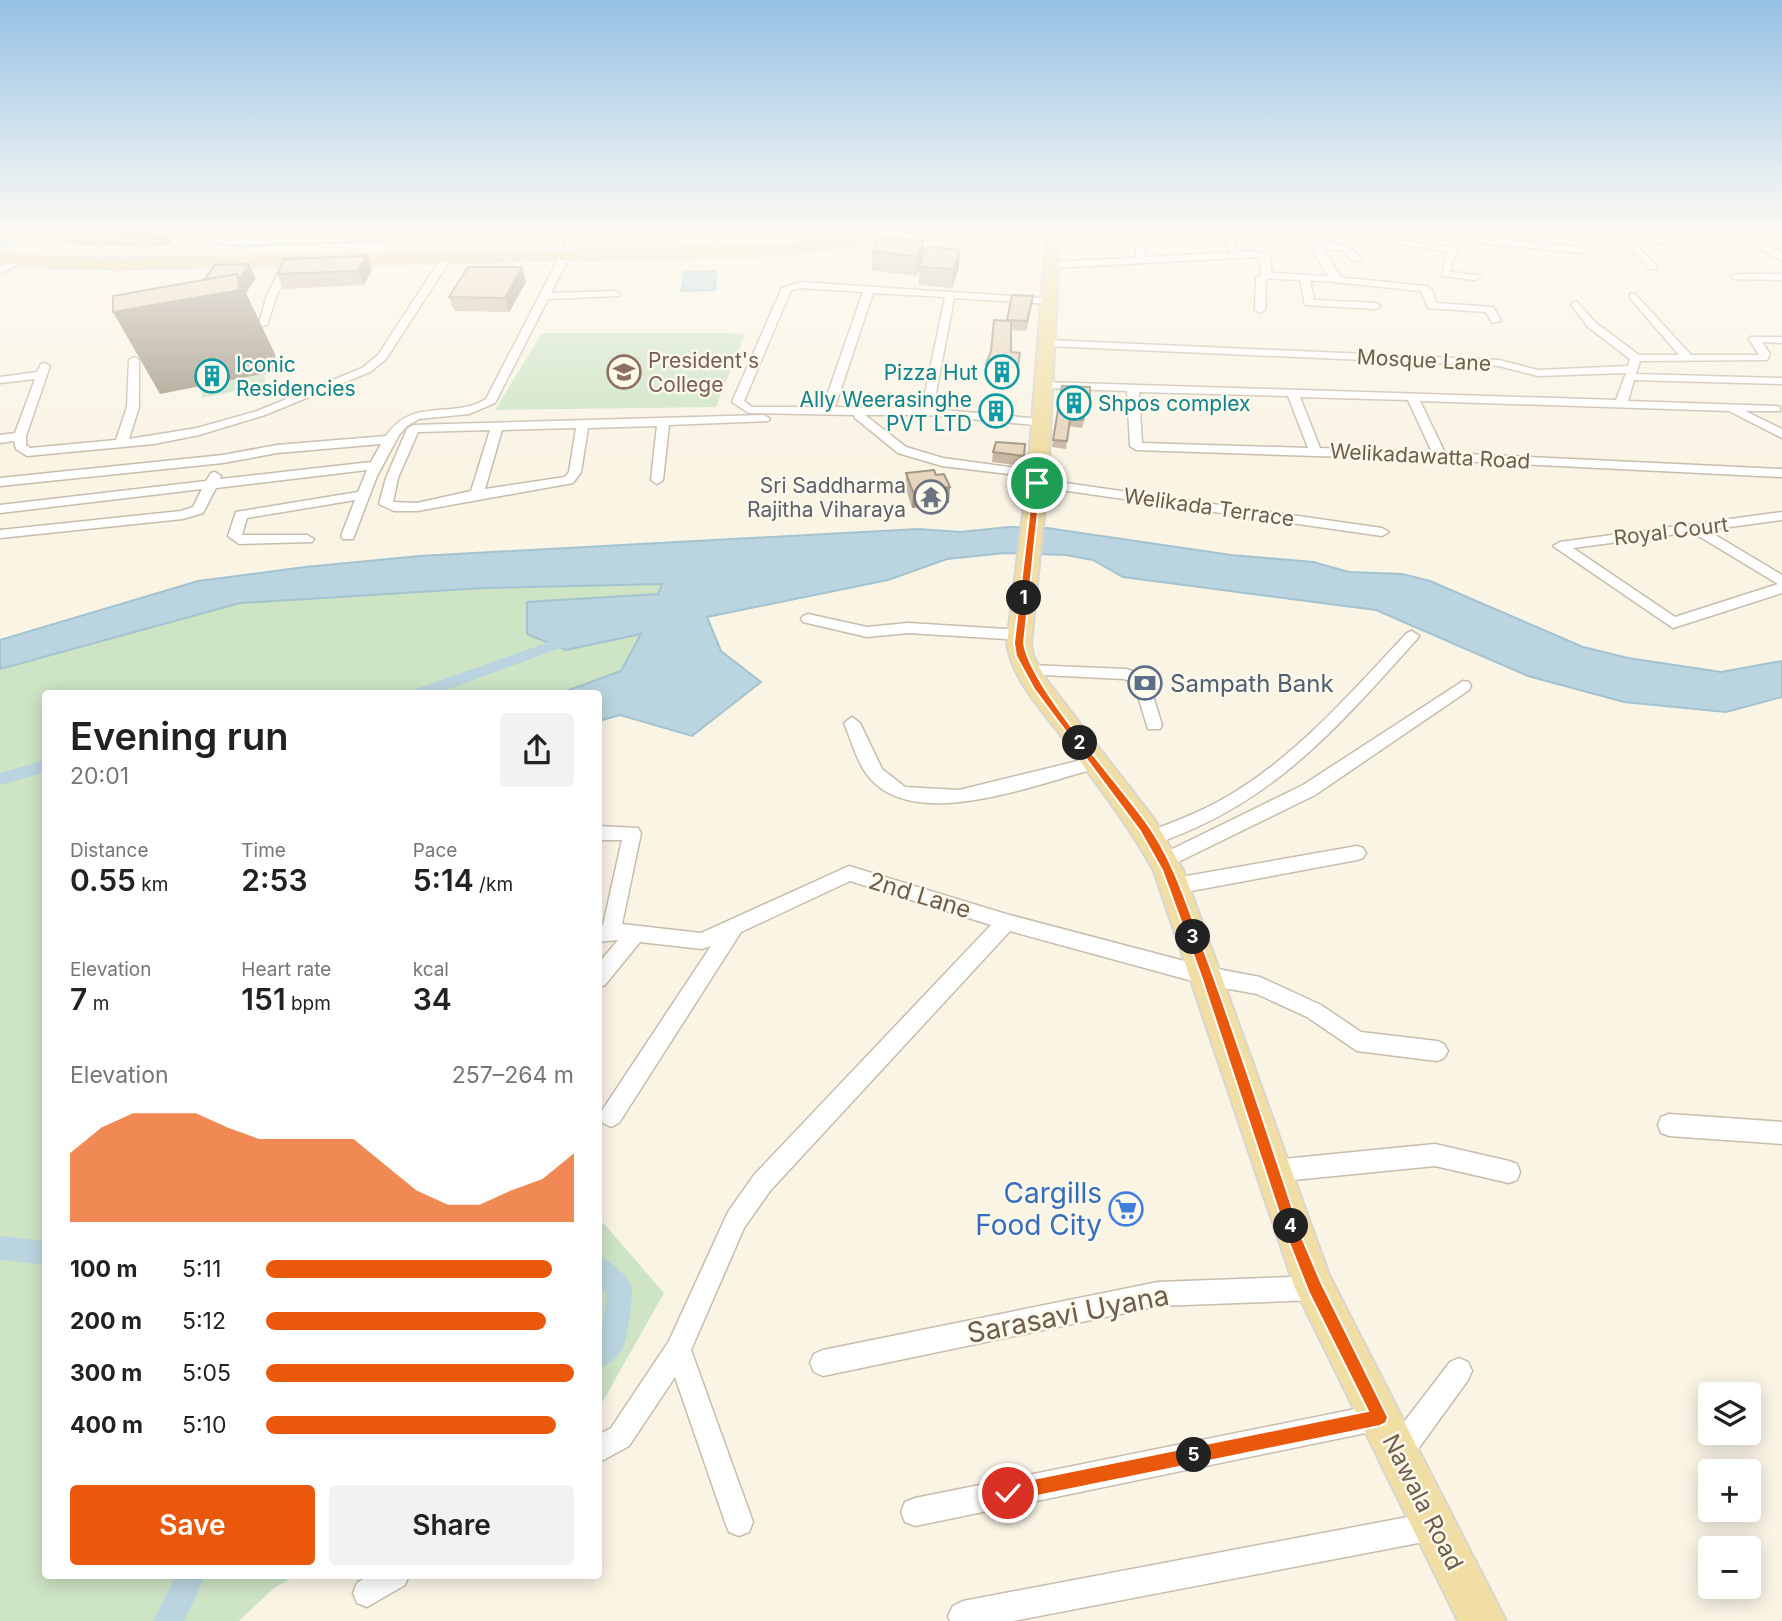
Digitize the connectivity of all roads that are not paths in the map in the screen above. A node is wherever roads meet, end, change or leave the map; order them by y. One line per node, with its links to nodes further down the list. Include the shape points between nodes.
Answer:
1 (270, 306): 16 (street)
2 (415, 306): 42 (street, via 375,365 261,413 199,431)
3 (538, 306): 41 (street, via 491,401 474,411 412,418)
4 (779, 306): 30 (street, via 738,402 749,410)
5 (864, 306): 30 (street)
6 (948, 306): 32 (street)
7 (1051, 306): 18 (main road, Nawala Road)
8 (1260, 306): 14 (street)
9 (1368, 306): 10 (street)
10 (1376, 306)
11 (1432, 306): 15 (street, via 1489,309)
12 (1577, 306): 21 (street)
13 (1642, 306): 19 (street)
14 (1260, 310)
15 (1496, 321)
16 (262, 325)
17 (1782, 340): 19 (street, via 1754,339 1765,354 1763,358)
18 (1048, 343): 21 (street, Mosque Lane, via 1499,363 1538,373); 24 (main road, Nawala Road)
19 (1687, 357): 21 (street)
20 (134, 360): 42 (street, via 133,407)
21 (1632, 368): 23 (street); 28 (street)
22 (0, 380): 39 (street, via 42,370)
23 (1782, 381)
24 (1044, 385): 25 (street); 35 (main road, Nawala Road)
25 (1133, 388): 26 (street); 43 (street, Welikadawatta Road, via 1136,446)
26 (1292, 392): 27 (street); 43 (street)
27 (1412, 396): 28 (street); 44 (street)
28 (1621, 403): 29 (street)
29 (1729, 408): 31 (street); 38 (street)
30 (828, 410): 33 (street)
31 (1776, 410)
32 (928, 412): 33 (street); 35 (street)
33 (860, 414): 34 (street); 48 (street, Welikada Terrace, via 902,450)
34 (663, 422): 36 (street); 49 (street)
35 (1041, 423): 48 (main road, Nawala Road)
36 (583, 424): 37 (street); 52 (street, via 575,472 569,480)
37 (497, 427): 52 (street); 52 (street, via 413,429 392,478 387,504 393,509 409,508)
38 (1782, 434)
39 (20, 436): 40 (street); 42 (street, via 20,446 27,452)
40 (0, 439)
41 (391, 439): 45 (street, via 277,449); 46 (street)
42 (121, 444)
43 (1315, 451): 44 (street, Welikadawatta Road)
44 (1440, 456): 47 (street, Welikadawatta Road)
45 (223, 459): 50 (street); 51 (street)
46 (375, 465): 51 (street); 53 (street)
47 (1782, 472)
48 (1037, 479): 57 (street, Welikada Terrace); 64 (main road, Nawala Road)
49 (657, 480)
50 (0, 482)
51 (210, 485): 54 (street); 58 (street, via 198,510 183,515)
52 (477, 494)
53 (363, 495): 59 (street); 60 (street, via 240,515 235,536 239,540)
54 (0, 509)
55 (1782, 516): 56 (street, Royal Court)
56 (1694, 528): 61 (street); 62 (street, Royal Court, via 1560,546 1673,623)
57 (1382, 532)
58 (0, 534)
59 (348, 536)
60 (307, 539)
61 (1782, 581)
62 (1782, 588)
63 (808, 619): 64 (street, via 867,632 908,628)
64 (1021, 635): 66 (main road, Nawala Road, via 1021,656)
65 (1412, 636): 73 (street, via 1336,718 1279,770 1243,796 1193,821)
66 (1028, 670): 69 (street, via 1126,674 1141,680); 70 (main road, Nawala Road)
67 (1463, 686): 73 (street, via 1310,790)
68 (852, 723): 70 (street, via 875,773 901,793 959,797)
69 (1154, 725)
70 (1094, 763): 73 (main road, Nawala Road)
71 (602, 833): 76 (street, via 632,833)
72 (1357, 853): 73 (street)
73 (1163, 862): 79 (main road, Nawala Road)
74 (1006, 922): 75 (street, 2nd Lane, via 849,873); 79 (street, 2nd Lane); 87 (street, via 762,1183 737,1220)
75 (735, 925): 77 (street, 2nd Lane, via 702,941); 81 (street)
76 (605, 933): 77 (street, 2nd Lane)
77 (635, 934): 78 (street)
78 (602, 974)
79 (1207, 976): 80 (street, 2nd Lane, via 1260,986 1314,1011 1357,1041); 84 (main road, Nawala Road)
80 (1437, 1051)
81 (611, 1116)
82 (1669, 1125): 83 (street)
83 (1782, 1133)
84 (1273, 1171): 85 (street, via 1436,1155); 86 (main road, Nawala Road)
85 (1509, 1172)
86 (1315, 1287): 88 (street, Sarasavi Uyana, via 1158,1294); 90 (main road, Nawala Road)
87 (678, 1350): 91 (street, via 620,1437); 94 (street)
88 (823, 1363)
89 (1459, 1371): 92 (street)
90 (1380, 1417): 92 (main road, Nawala Road); 93 (street)
91 (602, 1448)
92 (1398, 1453): 95 (main road, Nawala Road)
93 (915, 1512)
94 (739, 1522)
95 (1435, 1526): 98 (street); 99 (main road, Nawala Road)
96 (388, 1579): 97 (street)
97 (367, 1592)
98 (963, 1616)
99 (1483, 1621)

